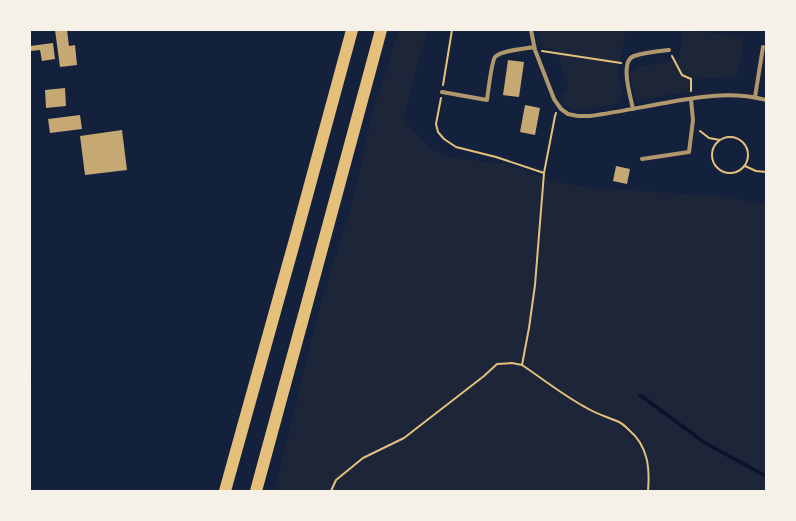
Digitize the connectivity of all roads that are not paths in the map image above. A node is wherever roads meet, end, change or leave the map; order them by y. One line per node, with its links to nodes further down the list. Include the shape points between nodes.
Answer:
1 (352, 30): 13 (highway)
2 (381, 30): 14 (highway)
3 (532, 30): 5 (street)
4 (763, 48): 8 (street)
5 (535, 49): 7 (street, via 505,52 496,56 487,100); 11 (street, via 554,99 566,112 584,116)
6 (669, 50): 11 (street, via 634,56 630,59 626,70)
7 (442, 92)
8 (755, 97): 9 (street, via 708,96); 10 (street)
9 (691, 99): 11 (street); 12 (street, via 693,127 689,152)
10 (766, 100)
11 (633, 109)
12 (642, 159)
13 (225, 491)
14 (256, 491)

